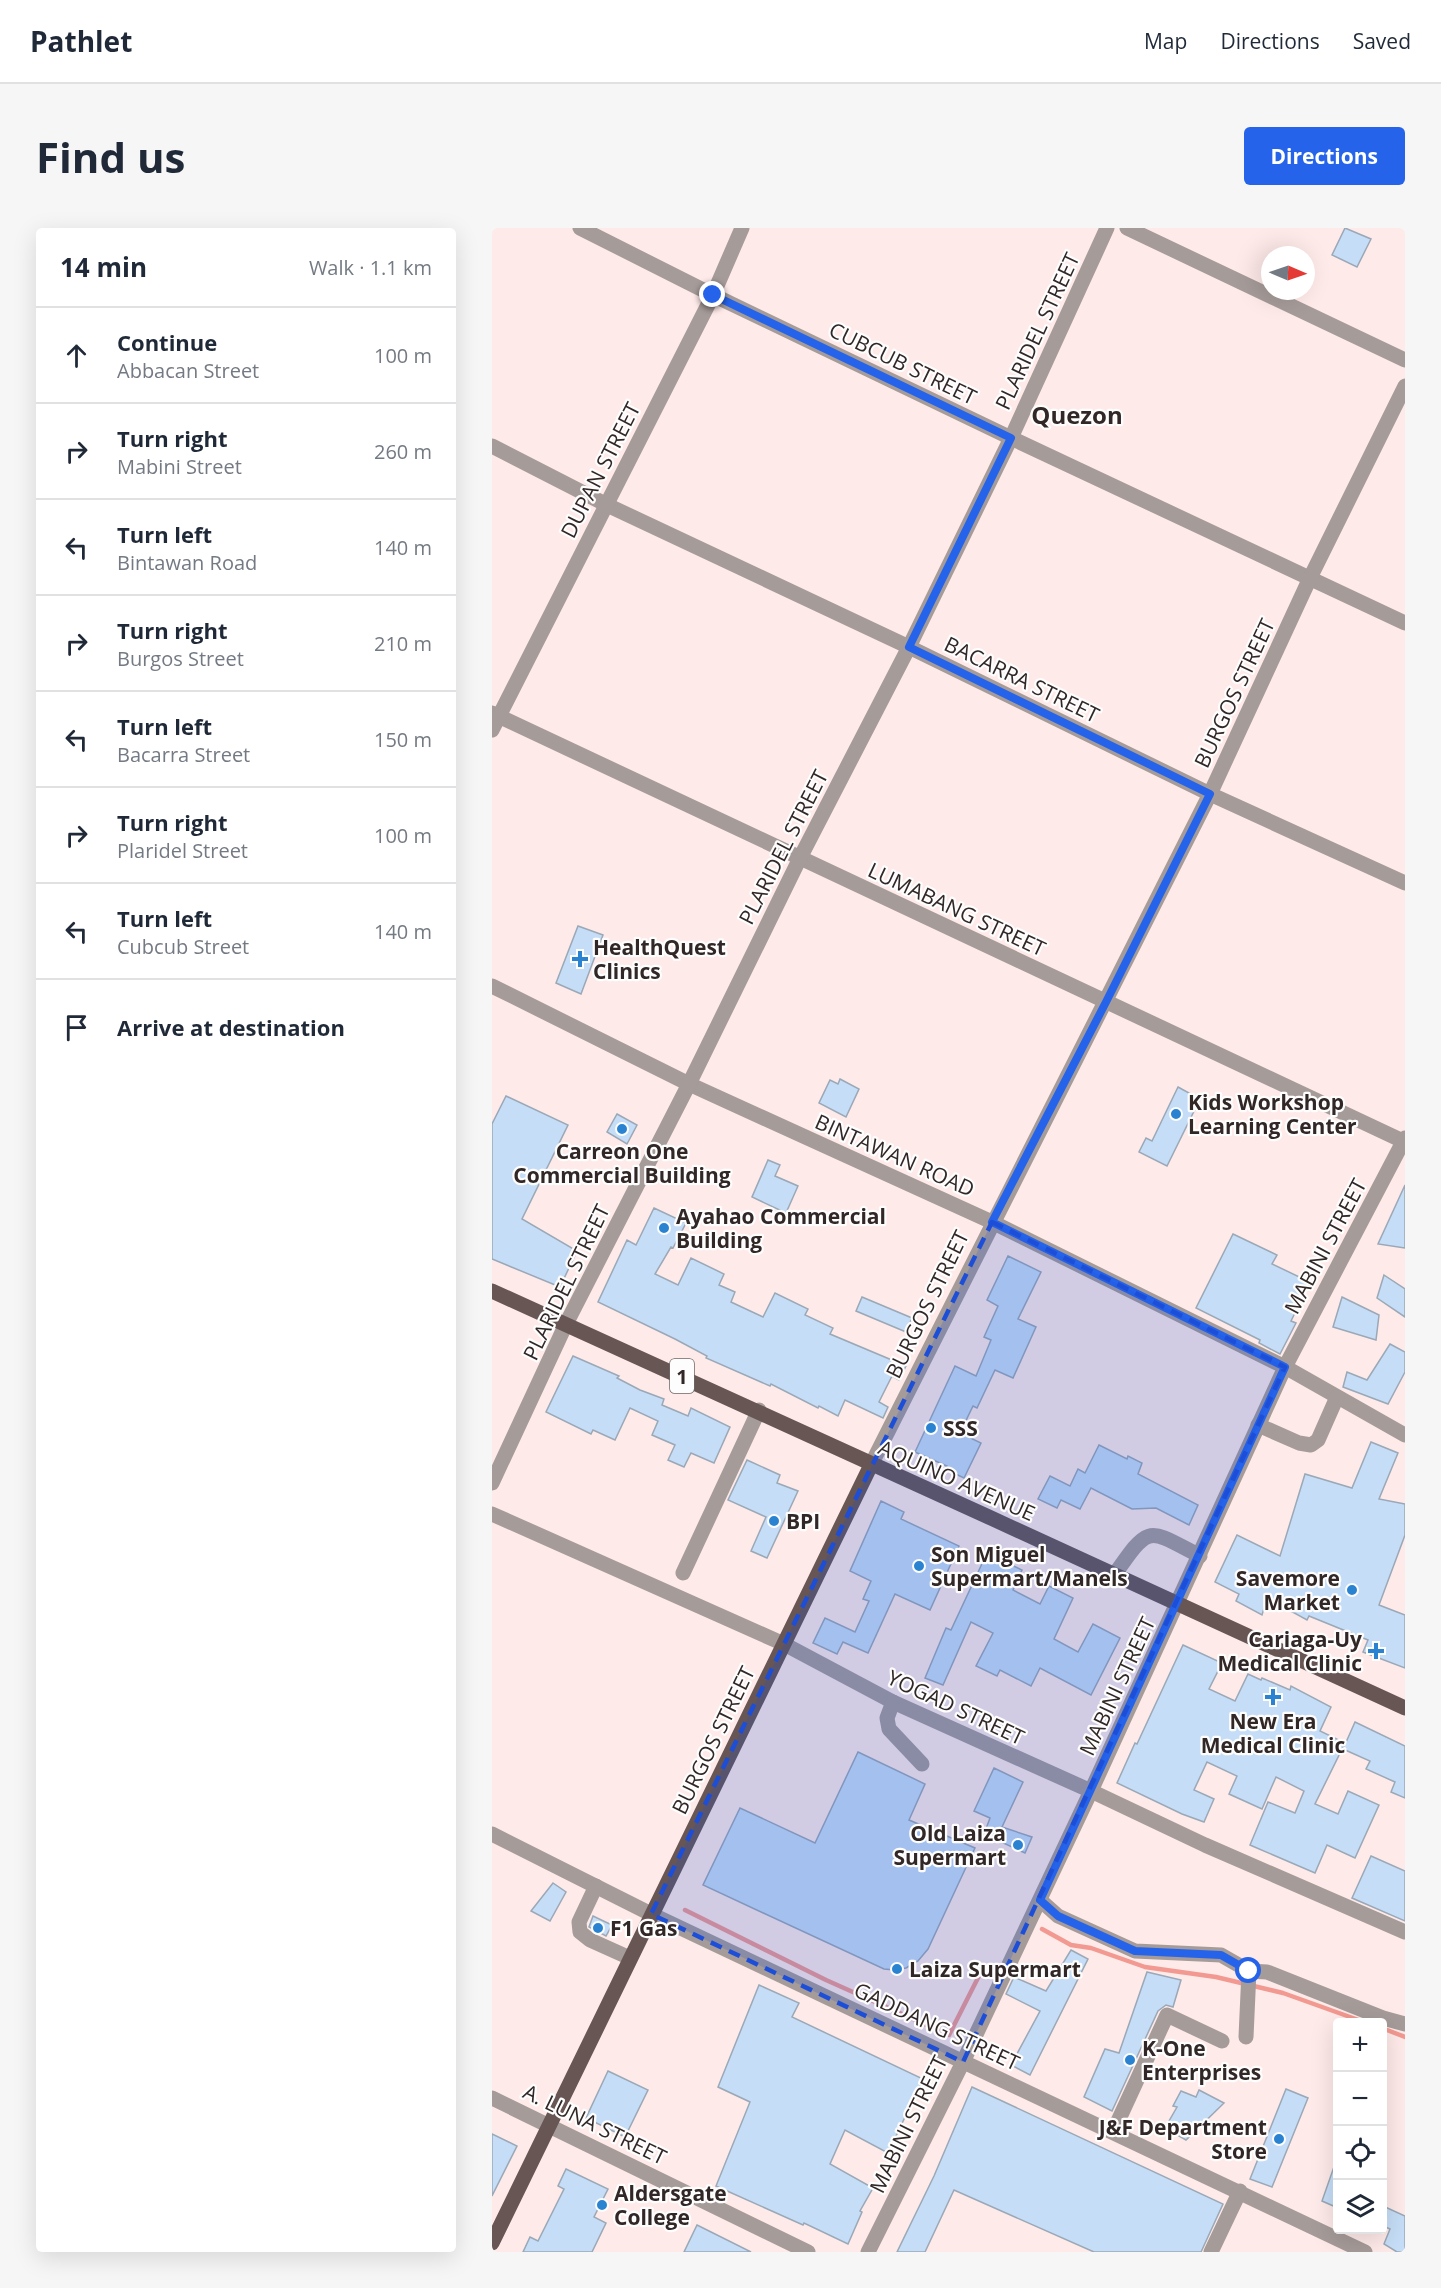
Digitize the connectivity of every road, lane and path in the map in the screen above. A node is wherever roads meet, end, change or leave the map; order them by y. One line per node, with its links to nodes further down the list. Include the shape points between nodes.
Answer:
1 (580, 228): 5 (street, CUBCUB STREET)
2 (742, 228): 5 (street, DUPAN STREET)
3 (1107, 228): 8 (street, PLARIDEL STREET)
4 (1127, 228): 6 (street)
5 (713, 295): 8 (street, CUBCUB STREET); 10 (street, DUPAN STREET)
6 (1405, 360)
7 (1405, 386): 11 (street, BURGOS STREET)
8 (1011, 438): 11 (street, CUBCUB STREET); 13 (street, PLARIDEL STREET)
9 (492, 446): 10 (street, BACARRA STREET)
10 (607, 505): 13 (street, BACARRA STREET); 14 (street, DUPAN STREET)
11 (1310, 578): 12 (street, CUBCUB STREET); 15 (street, BURGOS STREET)
12 (1405, 623)
13 (909, 647): 15 (street, BACARRA STREET); 16 (street, PLARIDEL STREET)
14 (494, 720): 16 (street, LUMABANG STREET)
15 (1210, 794): 17 (street, BACARRA STREET); 19 (street, BURGOS STREET)
16 (800, 858): 19 (street, LUMABANG STREET); 20 (street, PLARIDEL STREET)
17 (1405, 883)
18 (492, 986): 20 (street, BINTAWAN ROAD)
19 (1106, 1002): 21 (street, LUMABANG STREET); 22 (street, BURGOS STREET)
20 (689, 1084): 22 (street, BINTAWAN ROAD); 24 (street, PLARIDEL STREET)
21 (1404, 1141): 25 (street, MABINI STREET)
22 (992, 1222): 25 (street, BINTAWAN ROAD); 30 (street, BURGOS STREET)
23 (492, 1291): 24 (main road, AQUINO AVENUE / 1)
24 (566, 1324): 27 (main road, AQUINO AVENUE / 1); 31 (street, PLARIDEL STREET)
25 (1285, 1367): 26 (street, BINTAWAN ROAD); 28 (street, MABINI STREET)
26 (1337, 1397): 28 (street, via 1318,1440 1311,1445); 29 (street, BINTAWAN ROAD)
27 (759, 1410): 30 (main road, AQUINO AVENUE / 1); 34 (street)
28 (1258, 1425): 33 (street, MABINI STREET)
29 (1405, 1434)
30 (871, 1465): 35 (main road, AQUINO AVENUE / 1); 37 (main road, BURGOS STREET)
31 (492, 1483)
32 (492, 1514): 37 (street, YOGAD STREET)
33 (1200, 1556): 35 (street, via 1161,1536 1148,1536 1137,1542); 36 (street, MABINI STREET)
34 (684, 1573)
35 (1115, 1574): 36 (main road, AQUINO AVENUE / 1)
36 (1178, 1604): 39 (main road, AQUINO AVENUE / 1); 41 (street, MABINI STREET)
37 (784, 1644): 38 (street, YOGAD STREET); 45 (main road, BURGOS STREET)
38 (893, 1702): 40 (street, via 887,1718 890,1728); 41 (street, YOGAD STREET)
39 (1405, 1708)
40 (922, 1764)
41 (1091, 1791): 44 (street, MABINI STREET); 46 (street, YOGAD STREET)
42 (492, 1834): 43 (street, GADDANG STREET)
43 (596, 1886): 45 (street, GADDANG STREET); 47 (street, via 579,1922 580,1932)
44 (1040, 1900): 48 (street, via 1058,1916 1135,1951 1221,1955); 52 (street, MABINI STREET)
45 (651, 1914): 47 (main road, BURGOS STREET); 52 (street, GADDANG STREET)
46 (1405, 1932)
47 (630, 1958): 54 (main road, BURGOS STREET)
48 (1249, 1973): 49 (street, via 1267,1972); 50 (street)
49 (1405, 2024)
50 (1246, 2037)
51 (1222, 2041): 55 (street, via 1167,2016)
52 (963, 2062): 55 (street, GADDANG STREET); 59 (street, MABINI STREET)
53 (492, 2098): 54 (street, A. LUNA STREET)
54 (551, 2125): 57 (main road, BURGOS STREET); 58 (street, A. LUNA STREET)
55 (1113, 2132): 56 (street, GADDANG STREET)
56 (1240, 2191): 60 (street); 61 (street, GADDANG STREET)
57 (492, 2243)
58 (808, 2252)
59 (868, 2252)
60 (1211, 2252)
61 (1365, 2252)

